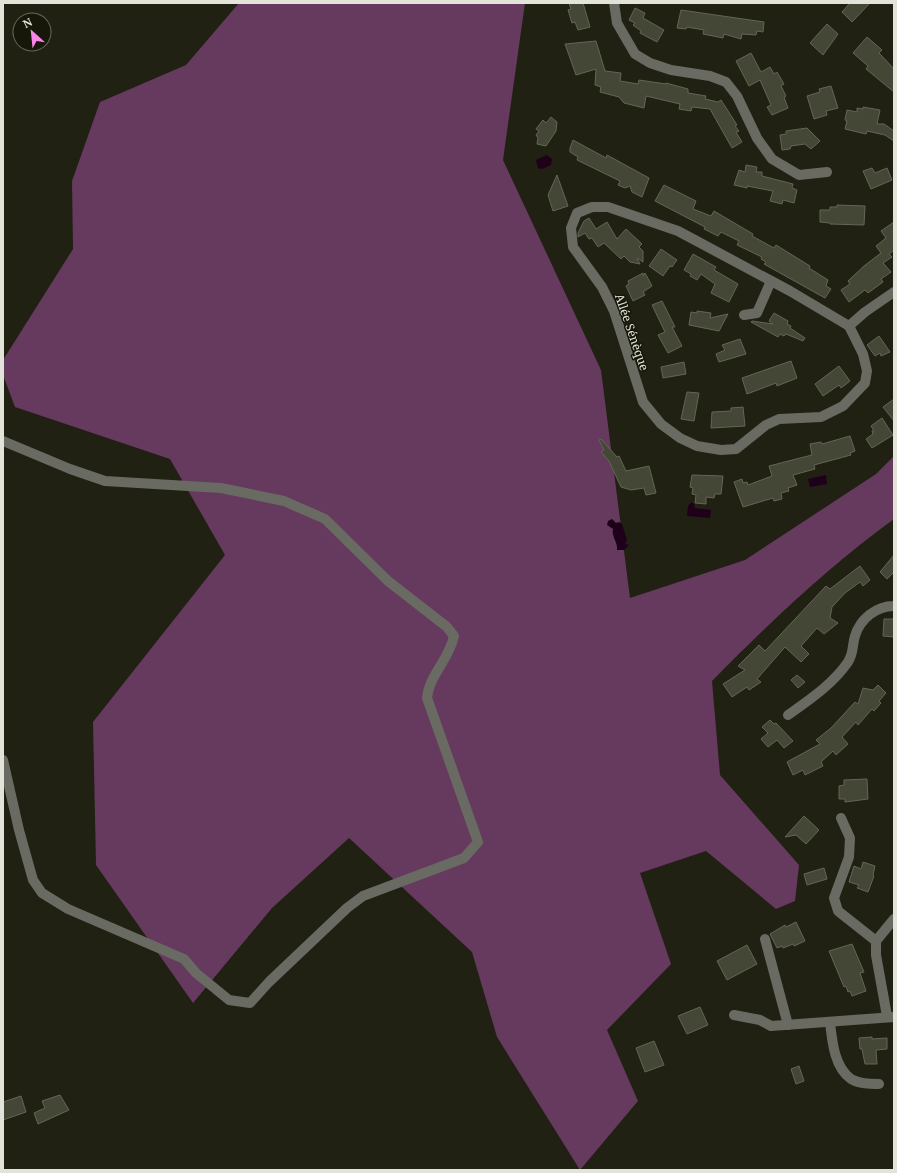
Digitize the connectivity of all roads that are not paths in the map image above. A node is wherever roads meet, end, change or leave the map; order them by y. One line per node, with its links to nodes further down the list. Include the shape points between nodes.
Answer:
1 (614, 3): 2 (street, via 617,23 635,54 650,63 671,70 710,76 726,82 737,96 758,138 772,159 799,175)
2 (827, 172)
3 (771, 281): 5 (street, via 757,313); 6 (street, Allée Sénèque); 6 (street, Allée Sénèque, via 678,231 608,207 592,207 577,213 571,228 573,247 602,287 614,312 643,402 661,424 680,438 697,446 721,450 736,449 766,425 778,419 821,417 843,406 865,383 867,371 863,354)
4 (894, 292): 6 (street)
5 (744, 315)
6 (849, 326)
7 (3, 441): 10 (street, via 105,481 221,488 284,501 325,519 388,580 447,627 454,636 451,650 428,687 427,698 478,842 464,858 363,896 347,908 250,1003 229,1000 196,973 184,959 68,909 42,893 33,880)
8 (894, 606): 9 (street, via 877,609 868,616 855,636 854,651 848,662 830,682)
9 (788, 715)
10 (3, 760)
11 (841, 818): 14 (street, via 850,838 849,857 834,898 838,911)
12 (894, 919): 14 (street)
13 (765, 939): 18 (street)
14 (876, 941): 16 (street, via 876,955)
15 (734, 1015): 18 (street, via 760,1020 771,1026)
16 (890, 1017): 17 (street)
17 (830, 1022): 18 (street); 19 (street, via 832,1048 844,1071 852,1079 866,1084)
18 (788, 1025)
19 (879, 1084)

